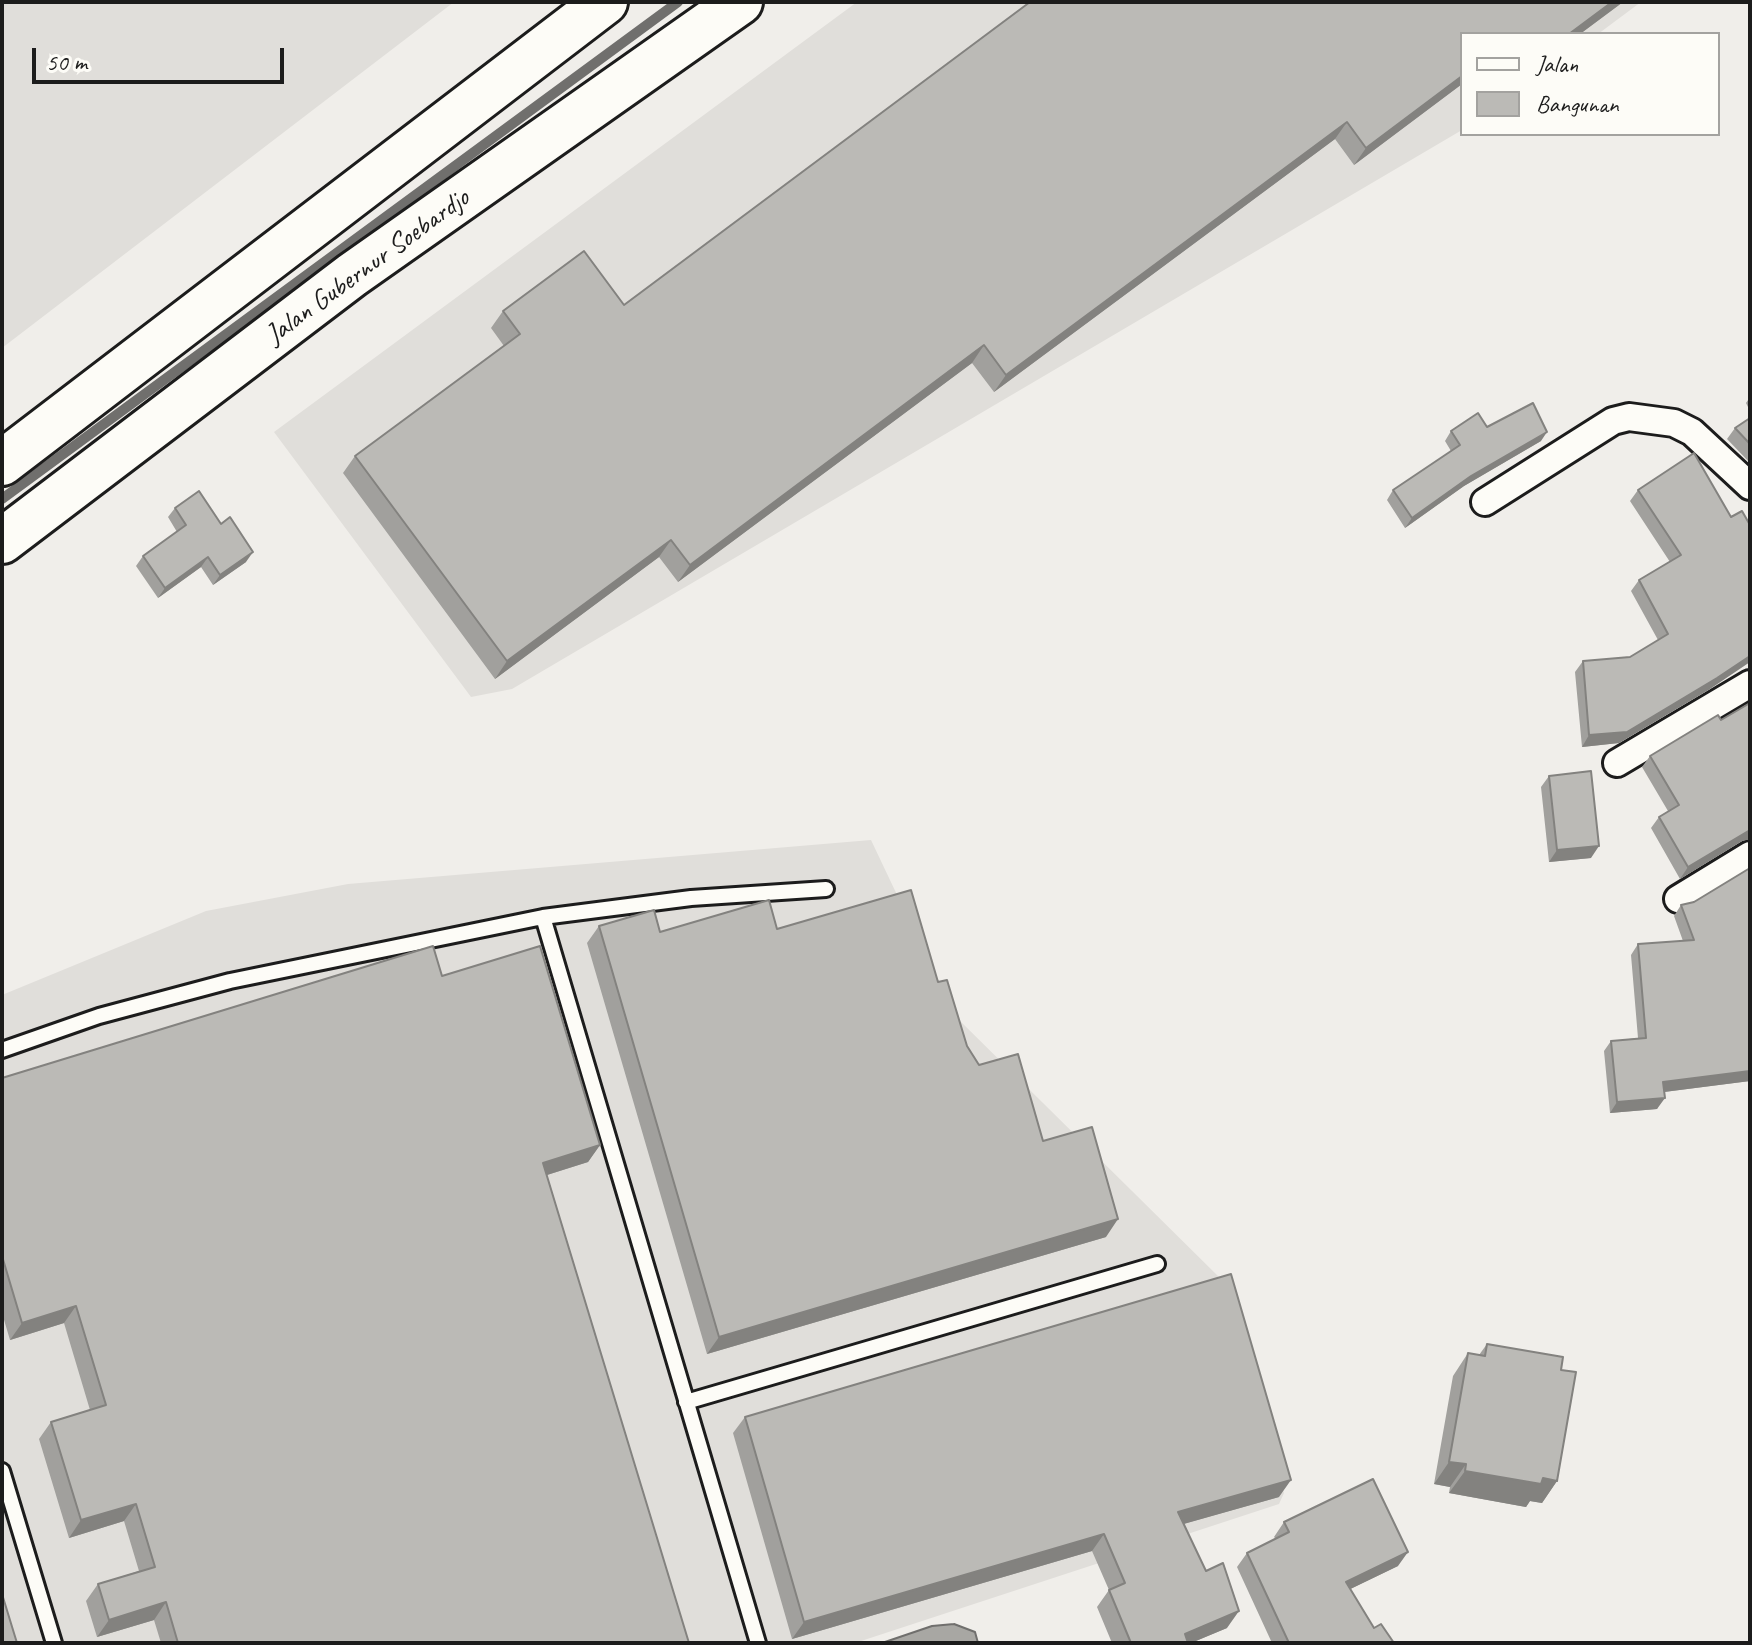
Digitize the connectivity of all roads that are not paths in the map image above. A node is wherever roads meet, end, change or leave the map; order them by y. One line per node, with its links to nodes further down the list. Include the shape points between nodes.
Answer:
1 (605, 2): 3 (highway)
2 (740, 2): 6 (highway, Jalan Gubernur Soebardjo, via 352,275)
3 (2, 463)
4 (1750, 486): 5 (street, via 1692,432 1674,423 1629,417 1613,421)
5 (1485, 502)
6 (2, 541)
7 (1750, 684): 8 (street)
8 (1617, 763)
9 (1750, 855): 11 (street)
10 (826, 889): 12 (lane, via 691,898)
11 (1678, 899)
12 (543, 917): 13 (lane, via 230,981 99,1016); 15 (lane)
13 (2, 1050)
14 (1157, 1264): 15 (lane)
15 (686, 1402): 18 (lane)
16 (2, 1471): 17 (lane)
17 (54, 1643)
18 (758, 1643)

